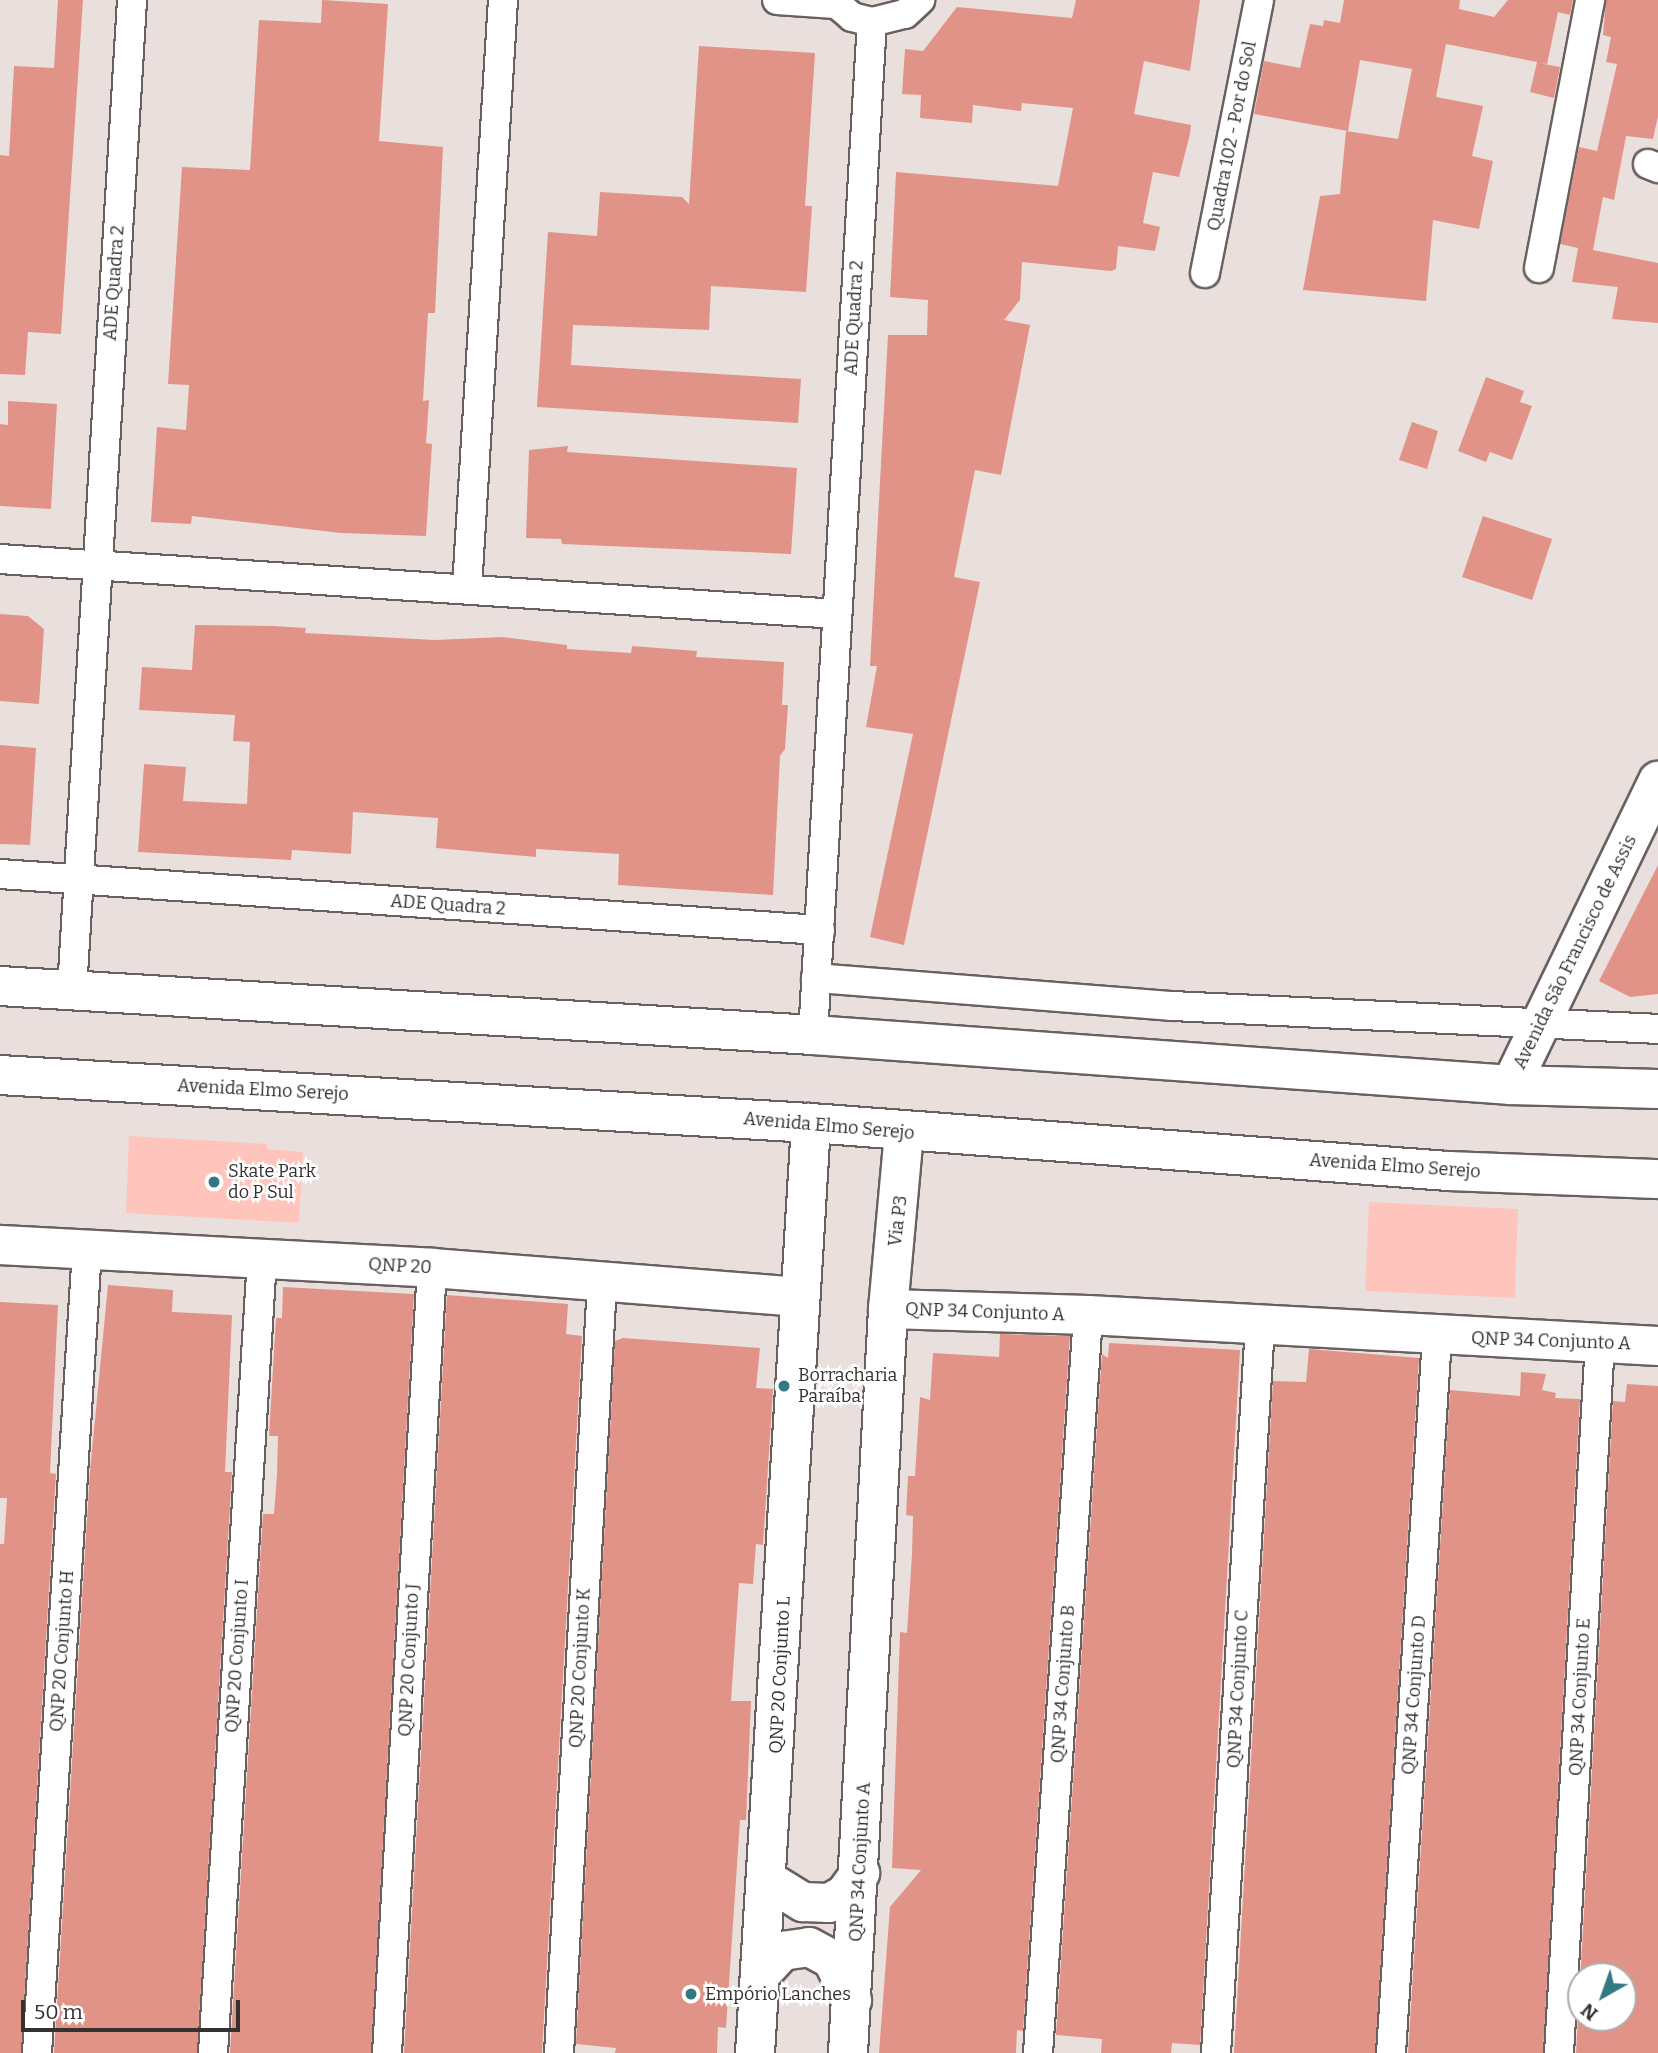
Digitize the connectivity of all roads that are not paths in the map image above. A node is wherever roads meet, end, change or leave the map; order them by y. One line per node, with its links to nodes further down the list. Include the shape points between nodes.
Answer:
1 (132, 0): 12 (street, ADE Quadra 2)
2 (503, 0): 13 (street)
3 (777, 0): 7 (street)
4 (920, 0): 8 (street, via 905,14)
5 (1259, 0): 10 (street, Quadra 102 - Por do Sol)
6 (1590, 0): 9 (street)
7 (833, 2): 8 (street, via 852,17)
8 (872, 22): 14 (street, ADE Quadra 2)
9 (1539, 268)
10 (1205, 273)
11 (0, 559): 12 (street)
12 (96, 566): 13 (street); 17 (street, ADE Quadra 2)
13 (467, 588): 14 (street)
14 (837, 614): 18 (street, ADE Quadra 2)
15 (1658, 782): 22 (street, Avenida São Francisco de Assis)
16 (0, 874): 17 (street, ADE Quadra 2)
17 (76, 878): 18 (street, ADE Quadra 2); 21 (street, ADE Quadra 2)
18 (820, 930): 19 (street, ADE Quadra 2)
19 (816, 978): 22 (street, via 1172,1006); 24 (street, ADE Quadra 2)
20 (0, 986): 21 (street)
21 (72, 990): 24 (street)
22 (1542, 1020): 23 (street); 26 (street, Avenida São Francisco de Assis)
23 (1658, 1030)
24 (813, 1035): 26 (street)
25 (0, 1074): 28 (street, Avenida Elmo Serejo)
26 (1511, 1085): 27 (street)
27 (1658, 1089)
28 (811, 1123): 29 (street, Avenida Elmo Serejo); 36 (street)
29 (904, 1132): 30 (street, Avenida Elmo Serejo, via 1448,1171); 37 (street, Via P3)
30 (1658, 1179)
31 (0, 1245): 32 (street, QNP 20)
32 (87, 1249): 33 (street, QNP 20); 47 (street, QNP 20 Conjunto H)
33 (262, 1258): 34 (street, QNP 20); 48 (street, QNP 20 Conjunto I)
34 (432, 1268): 35 (street, QNP 20); 49 (street, QNP 20 Conjunto J)
35 (602, 1283): 36 (street, QNP 20); 50 (street, QNP 20 Conjunto K)
36 (800, 1297): 44 (street, QNP 20 Conjunto L)
37 (888, 1309): 38 (street, QNP 34 Conjunto A); 43 (street, QNP 34 Conjunto A)
38 (1088, 1315): 39 (street, QNP 34 Conjunto A); 53 (street, QNP 34 Conjunto B)
39 (1259, 1325): 40 (street, QNP 34 Conjunto A); 54 (street, QNP 34 Conjunto C)
40 (1437, 1337): 41 (street, QNP 34 Conjunto A); 55 (street, QNP 34 Conjunto D)
41 (1600, 1341): 42 (street, QNP 34 Conjunto A); 56 (street, QNP 34 Conjunto E)
42 (1658, 1346)
43 (860, 1873): 44 (street, via 845,1894 829,1903 803,1902); 46 (street, QNP 34 Conjunto A)
44 (769, 1881): 45 (street, QNP 20 Conjunto L)
45 (761, 1975): 46 (street, via 782,1951 809,1947 832,1959); 51 (street, QNP 20 Conjunto L)
46 (852, 2000): 52 (street, QNP 34 Conjunto A)
47 (37, 2053)
48 (213, 2053)
49 (387, 2053)
50 (558, 2053)
51 (755, 2053)
52 (848, 2053)
53 (1038, 2053)
54 (1216, 2053)
55 (1391, 2053)
56 (1559, 2053)

